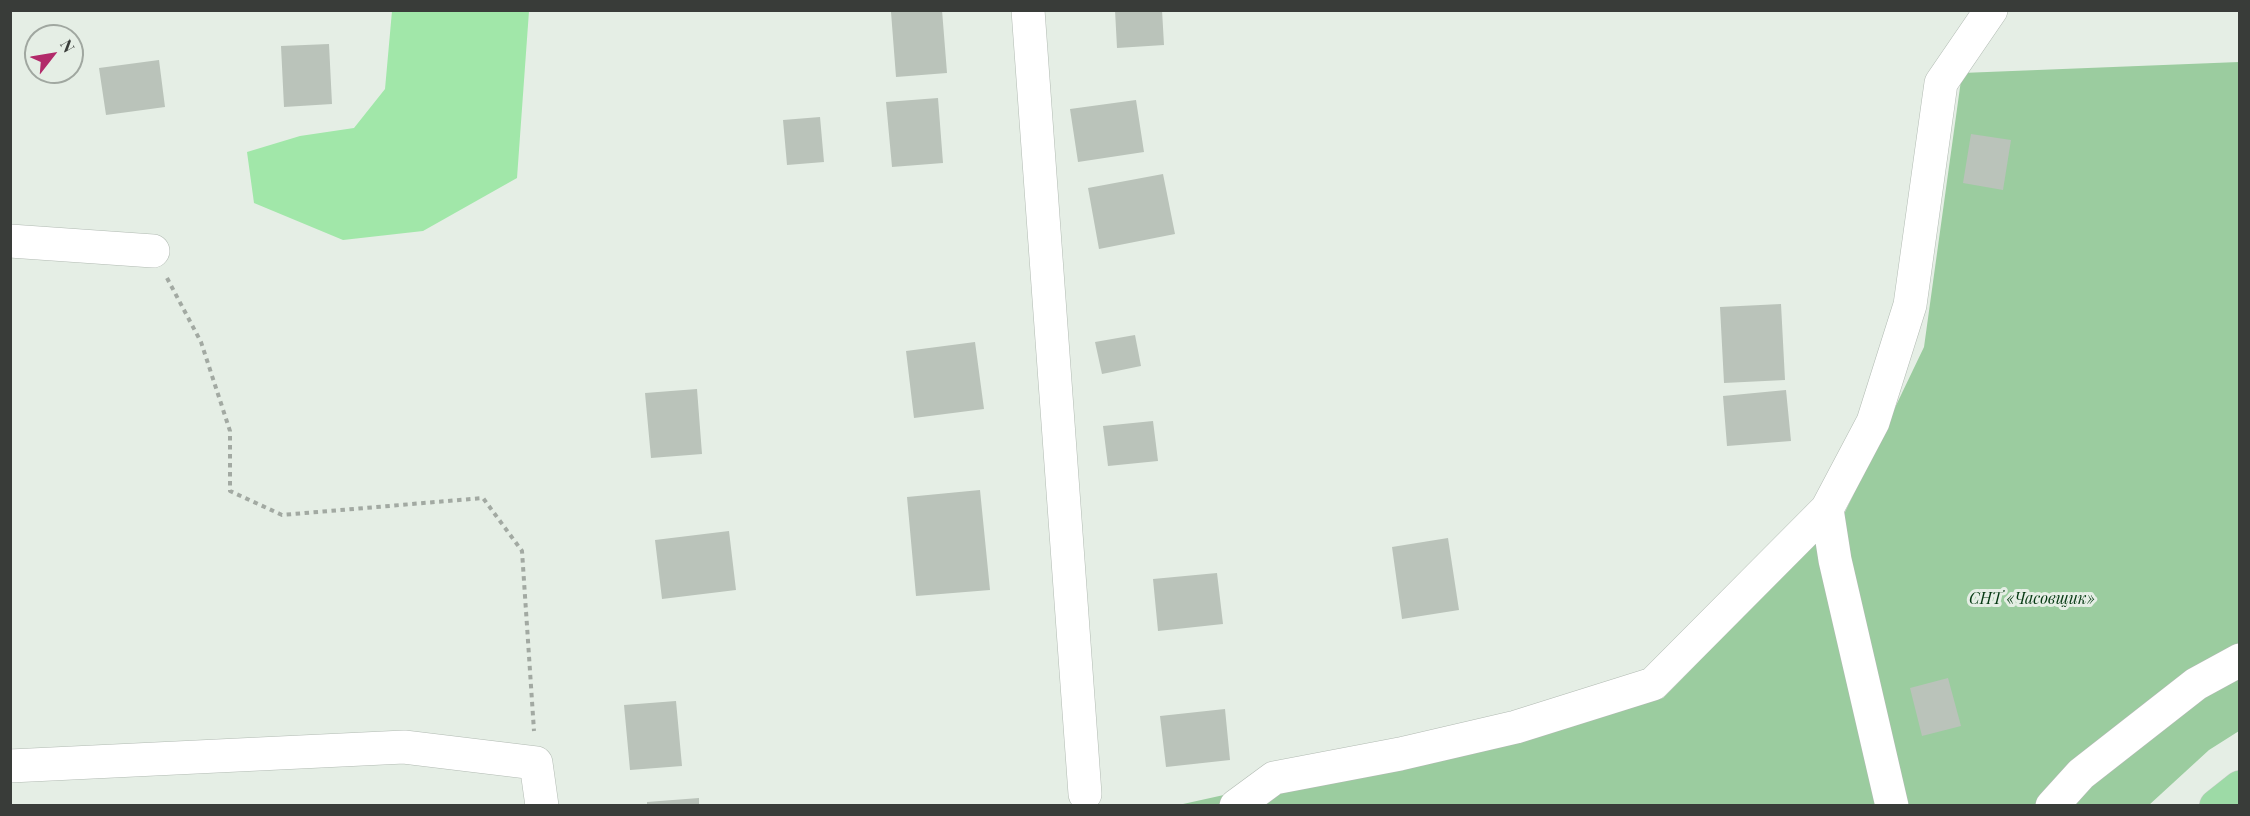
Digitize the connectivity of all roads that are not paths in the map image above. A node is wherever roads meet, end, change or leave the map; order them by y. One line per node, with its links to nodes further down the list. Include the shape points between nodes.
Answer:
1 (1028, 10): 9 (street)
2 (1991, 10): 5 (street, via 1941,83 1910,305 1873,422)
3 (10, 241): 4 (street)
4 (153, 251)
5 (1827, 509): 11 (street, via 1653,684 1516,727 1274,778); 12 (street, via 1835,560)
6 (2240, 660): 13 (street, via 2196,684 2081,774)
7 (10, 766): 10 (street, via 404,747 536,763)
8 (2240, 787): 14 (main road)
9 (1084, 794)
10 (542, 806)
11 (1236, 806)
12 (1892, 806)
13 (2052, 806)
14 (2216, 806)

